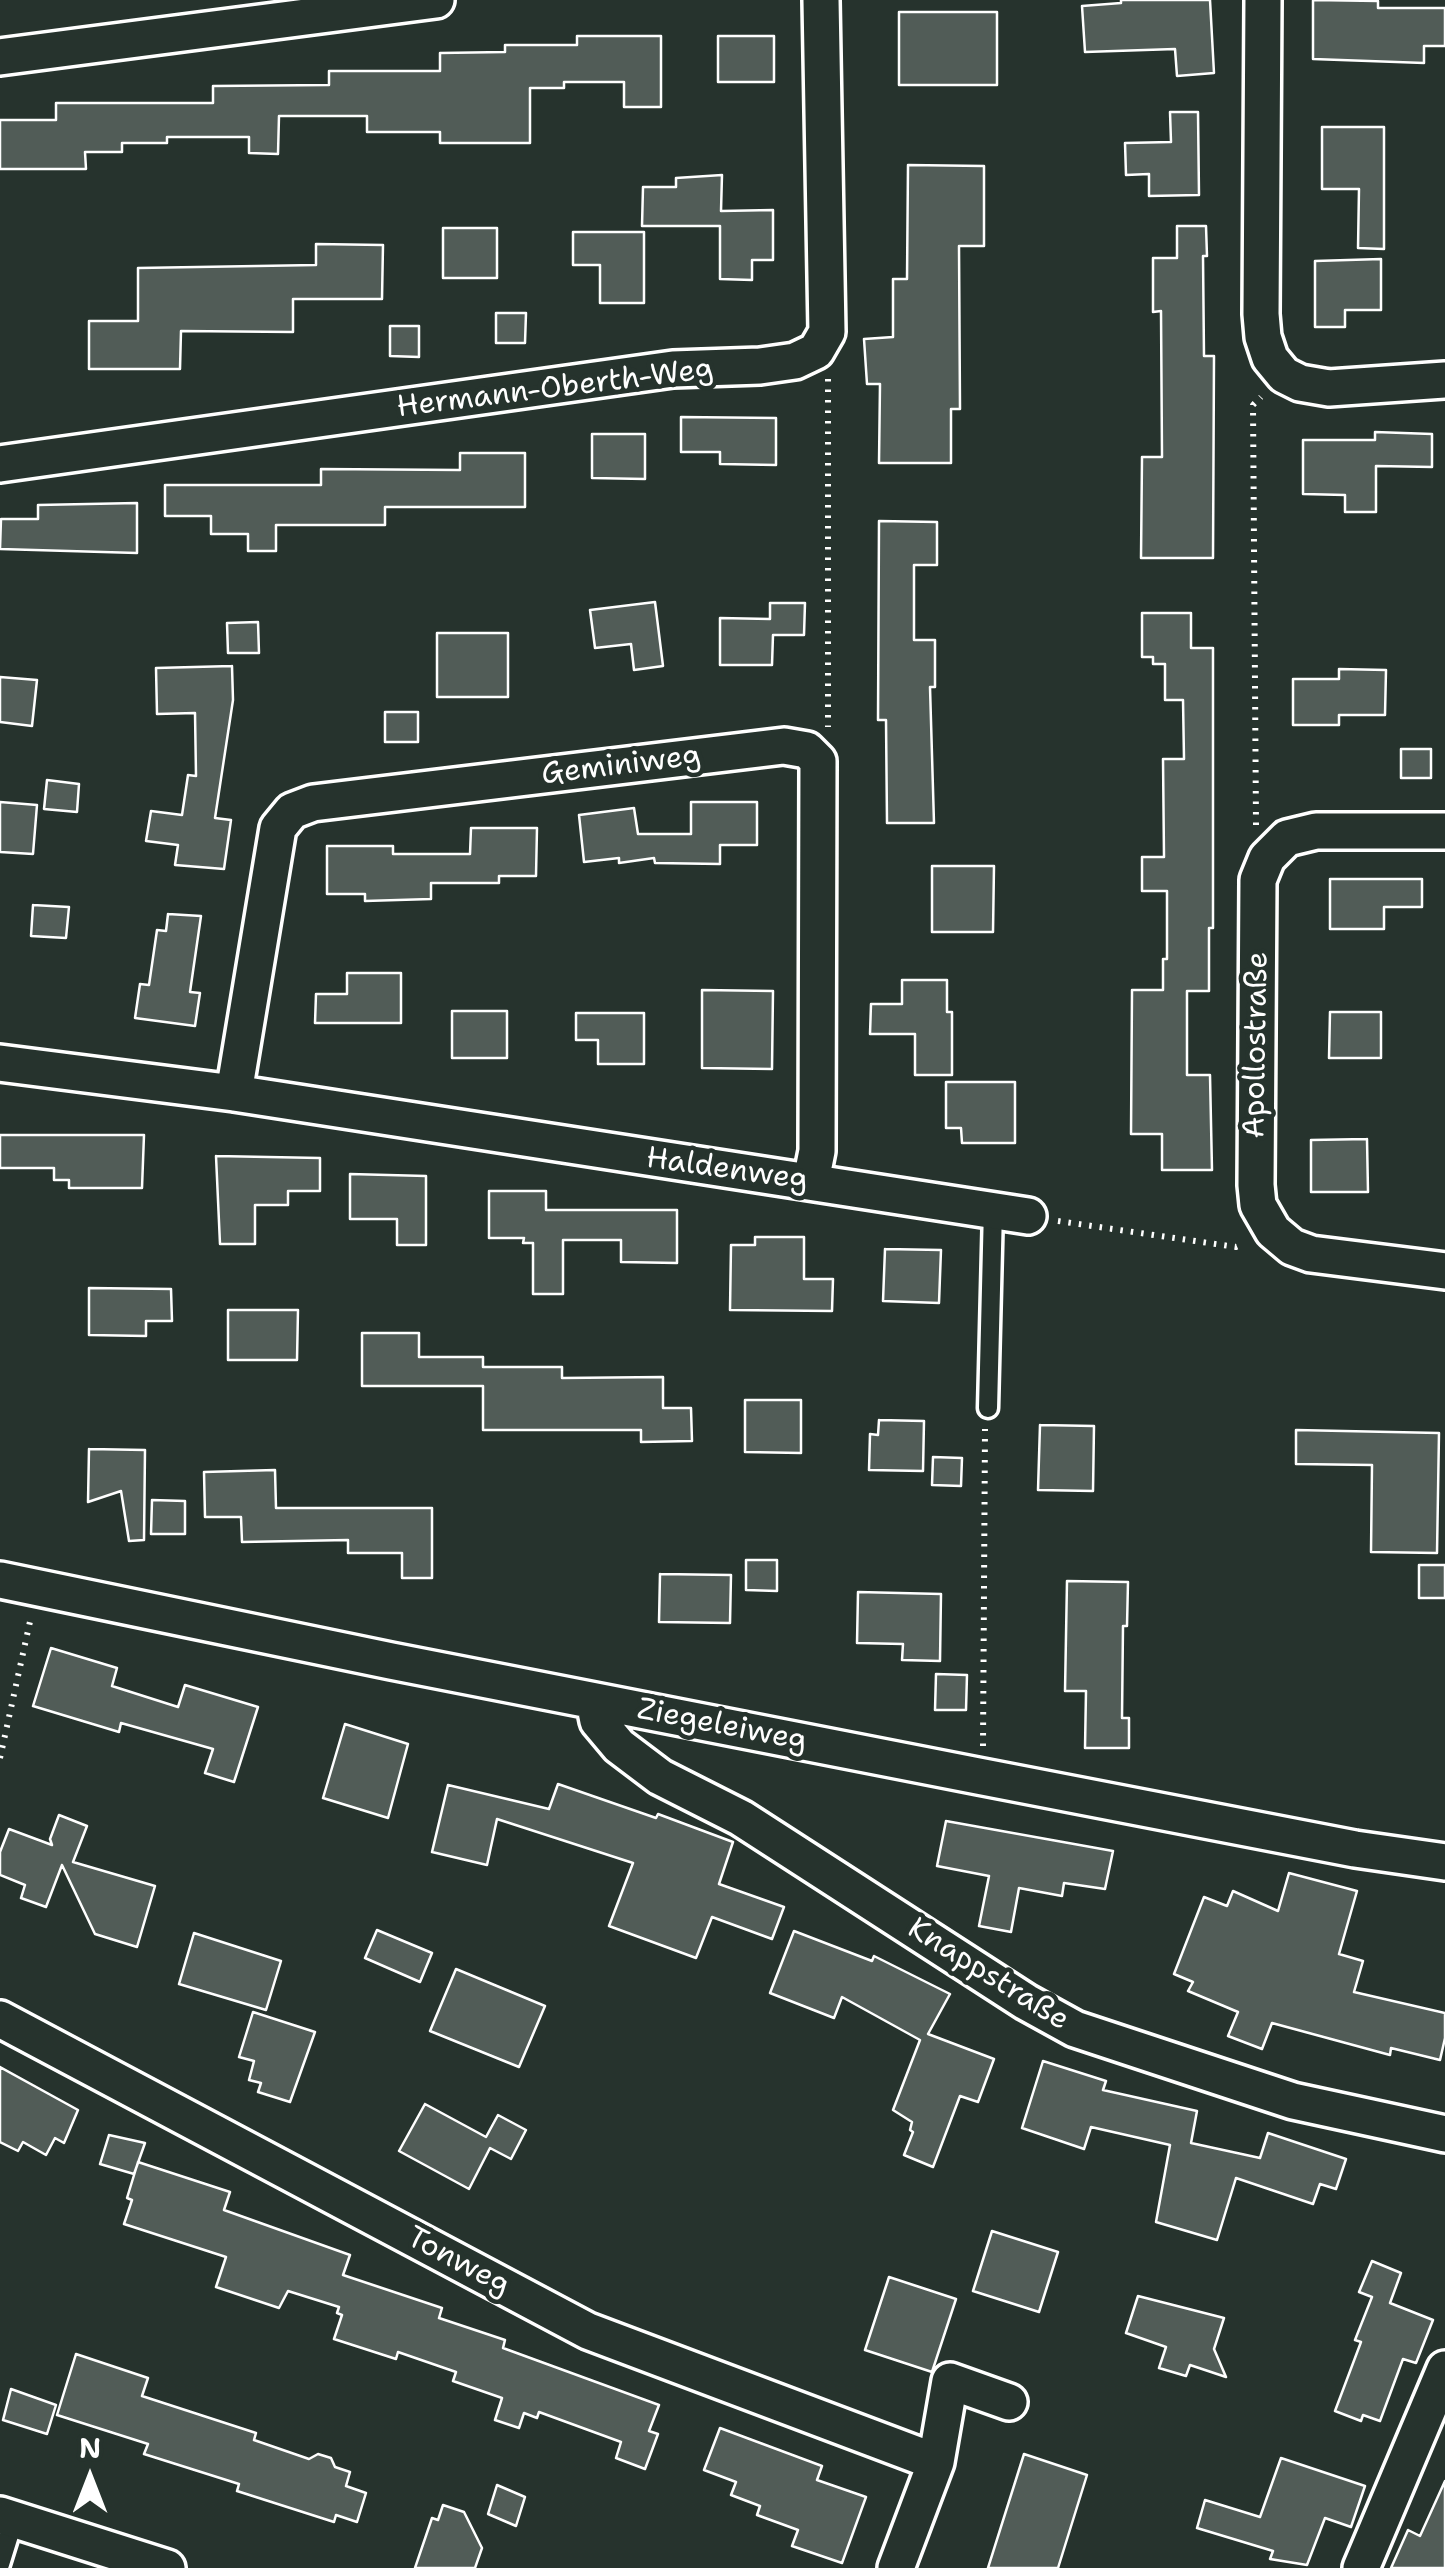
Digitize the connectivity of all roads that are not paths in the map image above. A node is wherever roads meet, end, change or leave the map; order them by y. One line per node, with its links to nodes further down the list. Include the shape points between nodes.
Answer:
1 (436, 0): 4 (street)
2 (822, 0): 7 (street, Hermann-Oberth-Weg, via 828,332 816,351 778,364 674,369)
3 (1263, 0): 6 (street, via 1261,314 1270,358 1284,375 1329,388)
4 (236, 13): 5 (street)
5 (0, 57)
6 (1445, 380)
7 (0, 464)
8 (1445, 830): 14 (street, Apollostraße, via 1316,830 1287,838 1268,858 1258,880 1256,1185 1273,1231 1292,1248)
9 (0, 1063): 10 (street, Haldenweg)
10 (234, 1094): 11 (street, Haldenweg); 11 (street, Geminiweg, via 278,828 292,811 784,746 807,750 818,760 817,1151)
11 (811, 1182): 12 (street, Haldenweg)
12 (992, 1208): 13 (street, Haldenweg); 15 (lane)
13 (1028, 1216)
14 (1445, 1271)
15 (988, 1408)
16 (0, 1580): 17 (street, Ziegeleiweg)
17 (594, 1700): 18 (street, Ziegeleiweg); 20 (street, Knappstraße, via 598,1721 619,1746 660,1777 741,1818 1074,2030 1293,2101)
18 (1445, 1862)
19 (0, 2020): 23 (street, Tonweg, via 588,2331)
20 (1445, 2134)
21 (1445, 2369): 28 (street)
22 (1009, 2402): 23 (street, via 950,2381)
23 (936, 2462): 27 (street)
24 (7, 2517): 25 (lane); 26 (street)
25 (0, 2564)
26 (167, 2568)
27 (896, 2568)
28 (1361, 2568)

